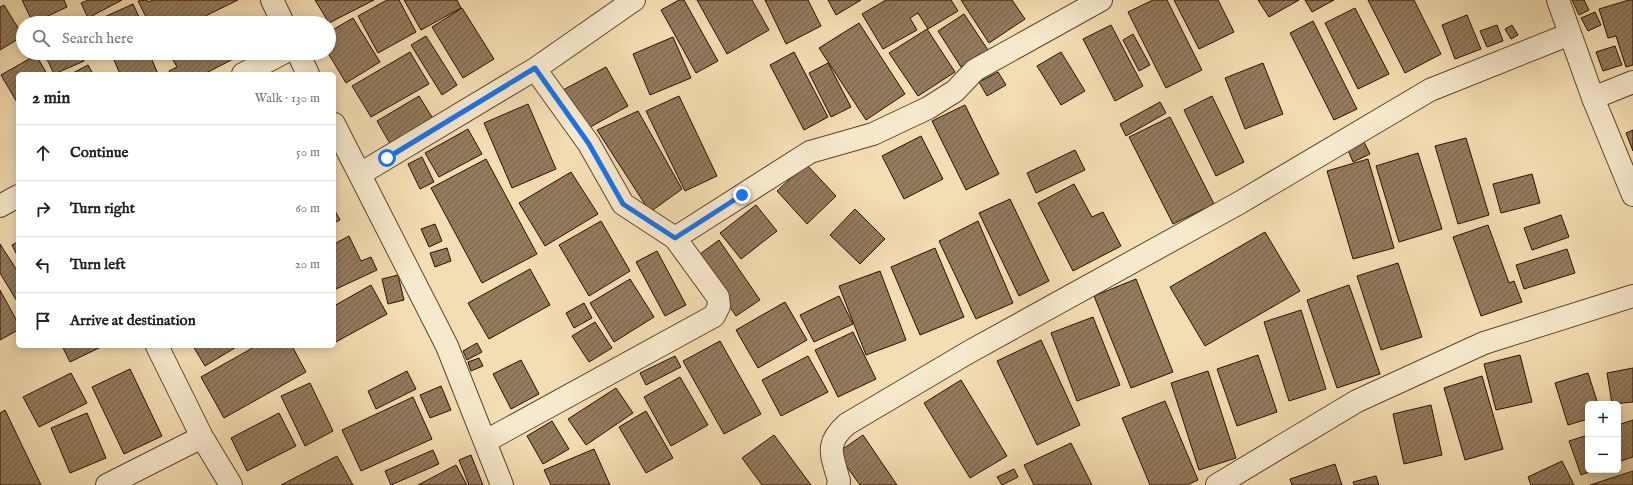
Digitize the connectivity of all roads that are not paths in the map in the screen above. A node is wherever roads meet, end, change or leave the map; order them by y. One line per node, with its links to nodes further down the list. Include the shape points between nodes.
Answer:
1 (272, 0): 5 (street)
2 (634, 0): 9 (street)
3 (1101, 0): 19 (street, via 975,70 955,91 928,108 873,134 810,152)
4 (1558, 0): 6 (street)
5 (280, 16)
6 (1570, 34): 13 (street); 27 (street, via 1430,90 1239,203 976,348 847,424 837,432 830,448)
7 (269, 60): 10 (street)
8 (301, 60): 11 (street)
9 (535, 68): 15 (street); 19 (street, via 589,144 623,204)
10 (248, 72)
11 (307, 72)
12 (1633, 82): 13 (street)
13 (1593, 98): 16 (street)
14 (336, 128): 15 (street)
15 (360, 174): 23 (street, via 447,346)
16 (1633, 195)
17 (16, 197): 18 (street)
18 (0, 206)
19 (675, 238): 23 (street, via 718,297 719,306 714,316)
20 (1633, 296): 28 (street, via 1484,343 1357,401)
21 (158, 348): 22 (street)
22 (202, 437): 24 (street); 25 (street)
23 (486, 441): 26 (street)
24 (107, 485)
25 (231, 485)
26 (502, 485)
27 (838, 485)
28 (1218, 485)

